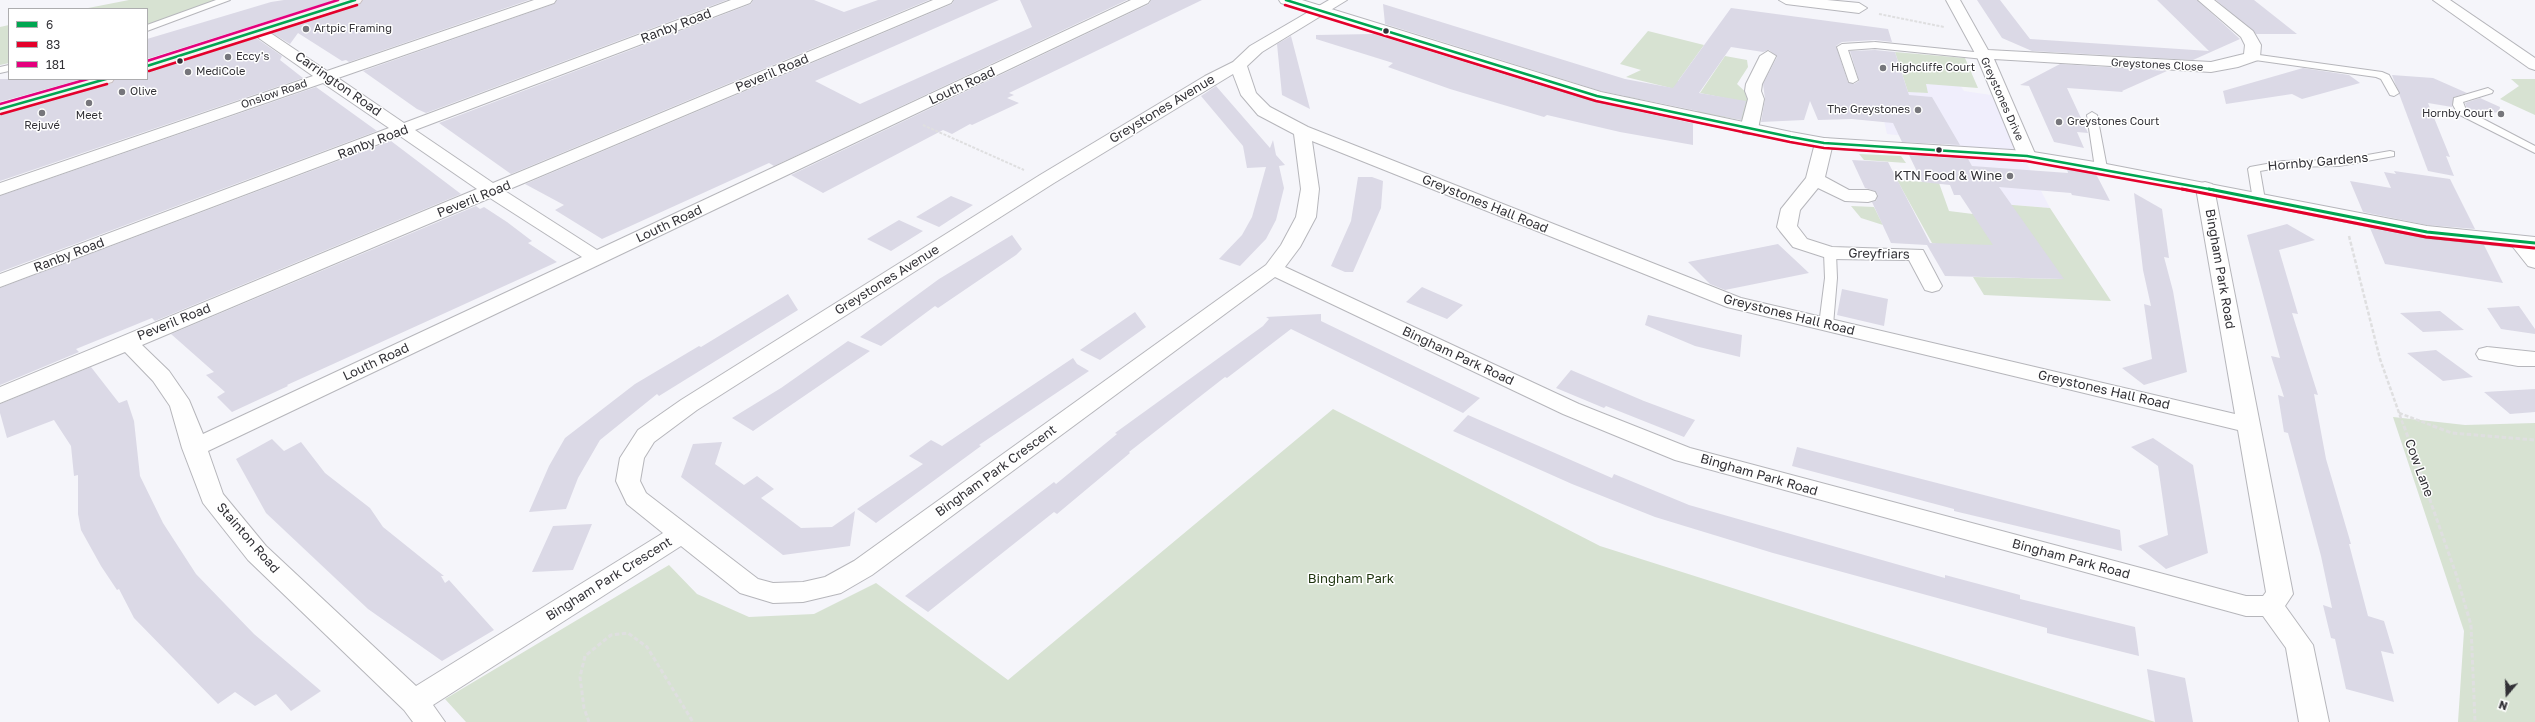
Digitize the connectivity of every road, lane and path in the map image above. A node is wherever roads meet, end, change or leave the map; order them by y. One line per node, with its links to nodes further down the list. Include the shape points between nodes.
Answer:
1 (225, 0): 15 (lane)
2 (355, 0): 16 (main road)
3 (549, 0): 24 (street, Onslow Road)
4 (745, 0): 33 (street, Ranby Road)
5 (946, 0): 44 (street, Peveril Road)
6 (1143, 0): 30 (street, Louth Road)
7 (1286, 0): 14 (street)
8 (1340, 0): 14 (street)
9 (1786, 0): 13 (street)
10 (1953, 0): 17 (street, Greystones Drive)
11 (2204, 0): 20 (street, via 2247,34 2253,45)
12 (2440, 0): 22 (street)
13 (1859, 8): 17 (path)
14 (1320, 11): 21 (street, via 1256,49); 32 (street, via 1597,96)
15 (148, 28)
16 (258, 31): 23 (main road); 24 (street, Carrington Road)
17 (1971, 32): 18 (street, Greystones Drive)
18 (1983, 55): 20 (street, Greystones Close, via 2211,67 2232,64); 26 (lane, via 1875,45 1842,46); 38 (street, Greystones Drive)
19 (1768, 56): 32 (street, via 1754,84 1756,99)
20 (2252, 57): 28 (lane, via 2378,74 2385,77)
21 (1239, 65): 34 (street, via 1248,95 1264,111); 40 (street, Greystones Avenue, via 1211,79)
22 (2535, 65)
23 (148, 66)
24 (326, 76): 33 (street, Carrington Road); 43 (street, Onslow Road)
25 (102, 80): 29 (main road)
26 (1853, 80)
27 (2488, 91): 36 (lane, via 2458,100 2458,106 2462,112)
28 (2394, 93)
29 (0, 108)
30 (901, 115): 40 (path); 50 (street, Louth Road)
31 (2092, 115): 39 (lane)
32 (1748, 129): 35 (street)
33 (404, 130): 44 (street, Carrington Road); 53 (street, Ranby Road)
34 (1302, 131): 52 (street, Bingham Park Crescent, via 1310,189 1306,217 1290,247); 55 (street, Greystones Hall Road, via 1734,303)
35 (1824, 143): 38 (street); 41 (street, Greyfriars)
36 (2535, 150)
37 (2390, 154): 46 (lane, Hornby Gardens, via 2339,163 2282,164 2254,169)
38 (2027, 156): 39 (street)
39 (2101, 168): 42 (street)
40 (1047, 179): 64 (street, Greystones Avenue, via 689,405 646,436 632,458 628,481 636,498)
41 (1815, 179): 45 (street, via 1845,195); 49 (street, Greyfriars, via 1791,209 1787,227 1800,243)
42 (2205, 188): 46 (street); 61 (street, Bingham Park Road)
43 (0, 189)
44 (492, 191): 50 (street, Carrington Road); 56 (street, Peveril Road)
45 (1868, 196)
46 (2259, 200): 47 (street)
47 (2344, 217): 48 (street, via 2427,232); 60 (path, Cow Lane, via 2380,359)
48 (2527, 242): 51 (street)
49 (1830, 253): 54 (street, Greyfriars, via 1916,254); 55 (lane, Greyfriars, via 1831,278)
50 (597, 258): 63 (street, Louth Road)
51 (2535, 262)
52 (1273, 269): 64 (street, Bingham Park Crescent, via 863,568 832,586 803,592 773,593 749,586); 65 (street, Bingham Park Road, via 1571,410 1683,454 2246,606)
53 (0, 281)
54 (1932, 286)
55 (1826, 325): 61 (street, Greystones Hall Road)
56 (127, 342): 59 (street, Peveril Road); 63 (street, Stainton Road, via 161,376 181,405)
57 (2487, 354): 58 (street, via 2518,359)
58 (2535, 358)
59 (0, 396)
60 (2399, 413): 62 (path, via 2452,433); 71 (path, Cow Lane, via 2456,574 2471,625)
61 (2248, 425): 65 (street, Bingham Park Road, via 2280,594)
62 (2535, 440)
63 (194, 448): 66 (street, Stainton Road, via 212,496 257,553)
64 (681, 534): 66 (street, Bingham Park Crescent)
65 (2270, 606): 70 (street, via 2299,645)
66 (414, 702): 67 (street, Stainton Road)
67 (430, 722)
68 (589, 722): 69 (path, via 584,708 580,677 585,656 611,635 628,633 647,647)
69 (693, 722)
70 (2314, 722)
71 (2475, 722)

